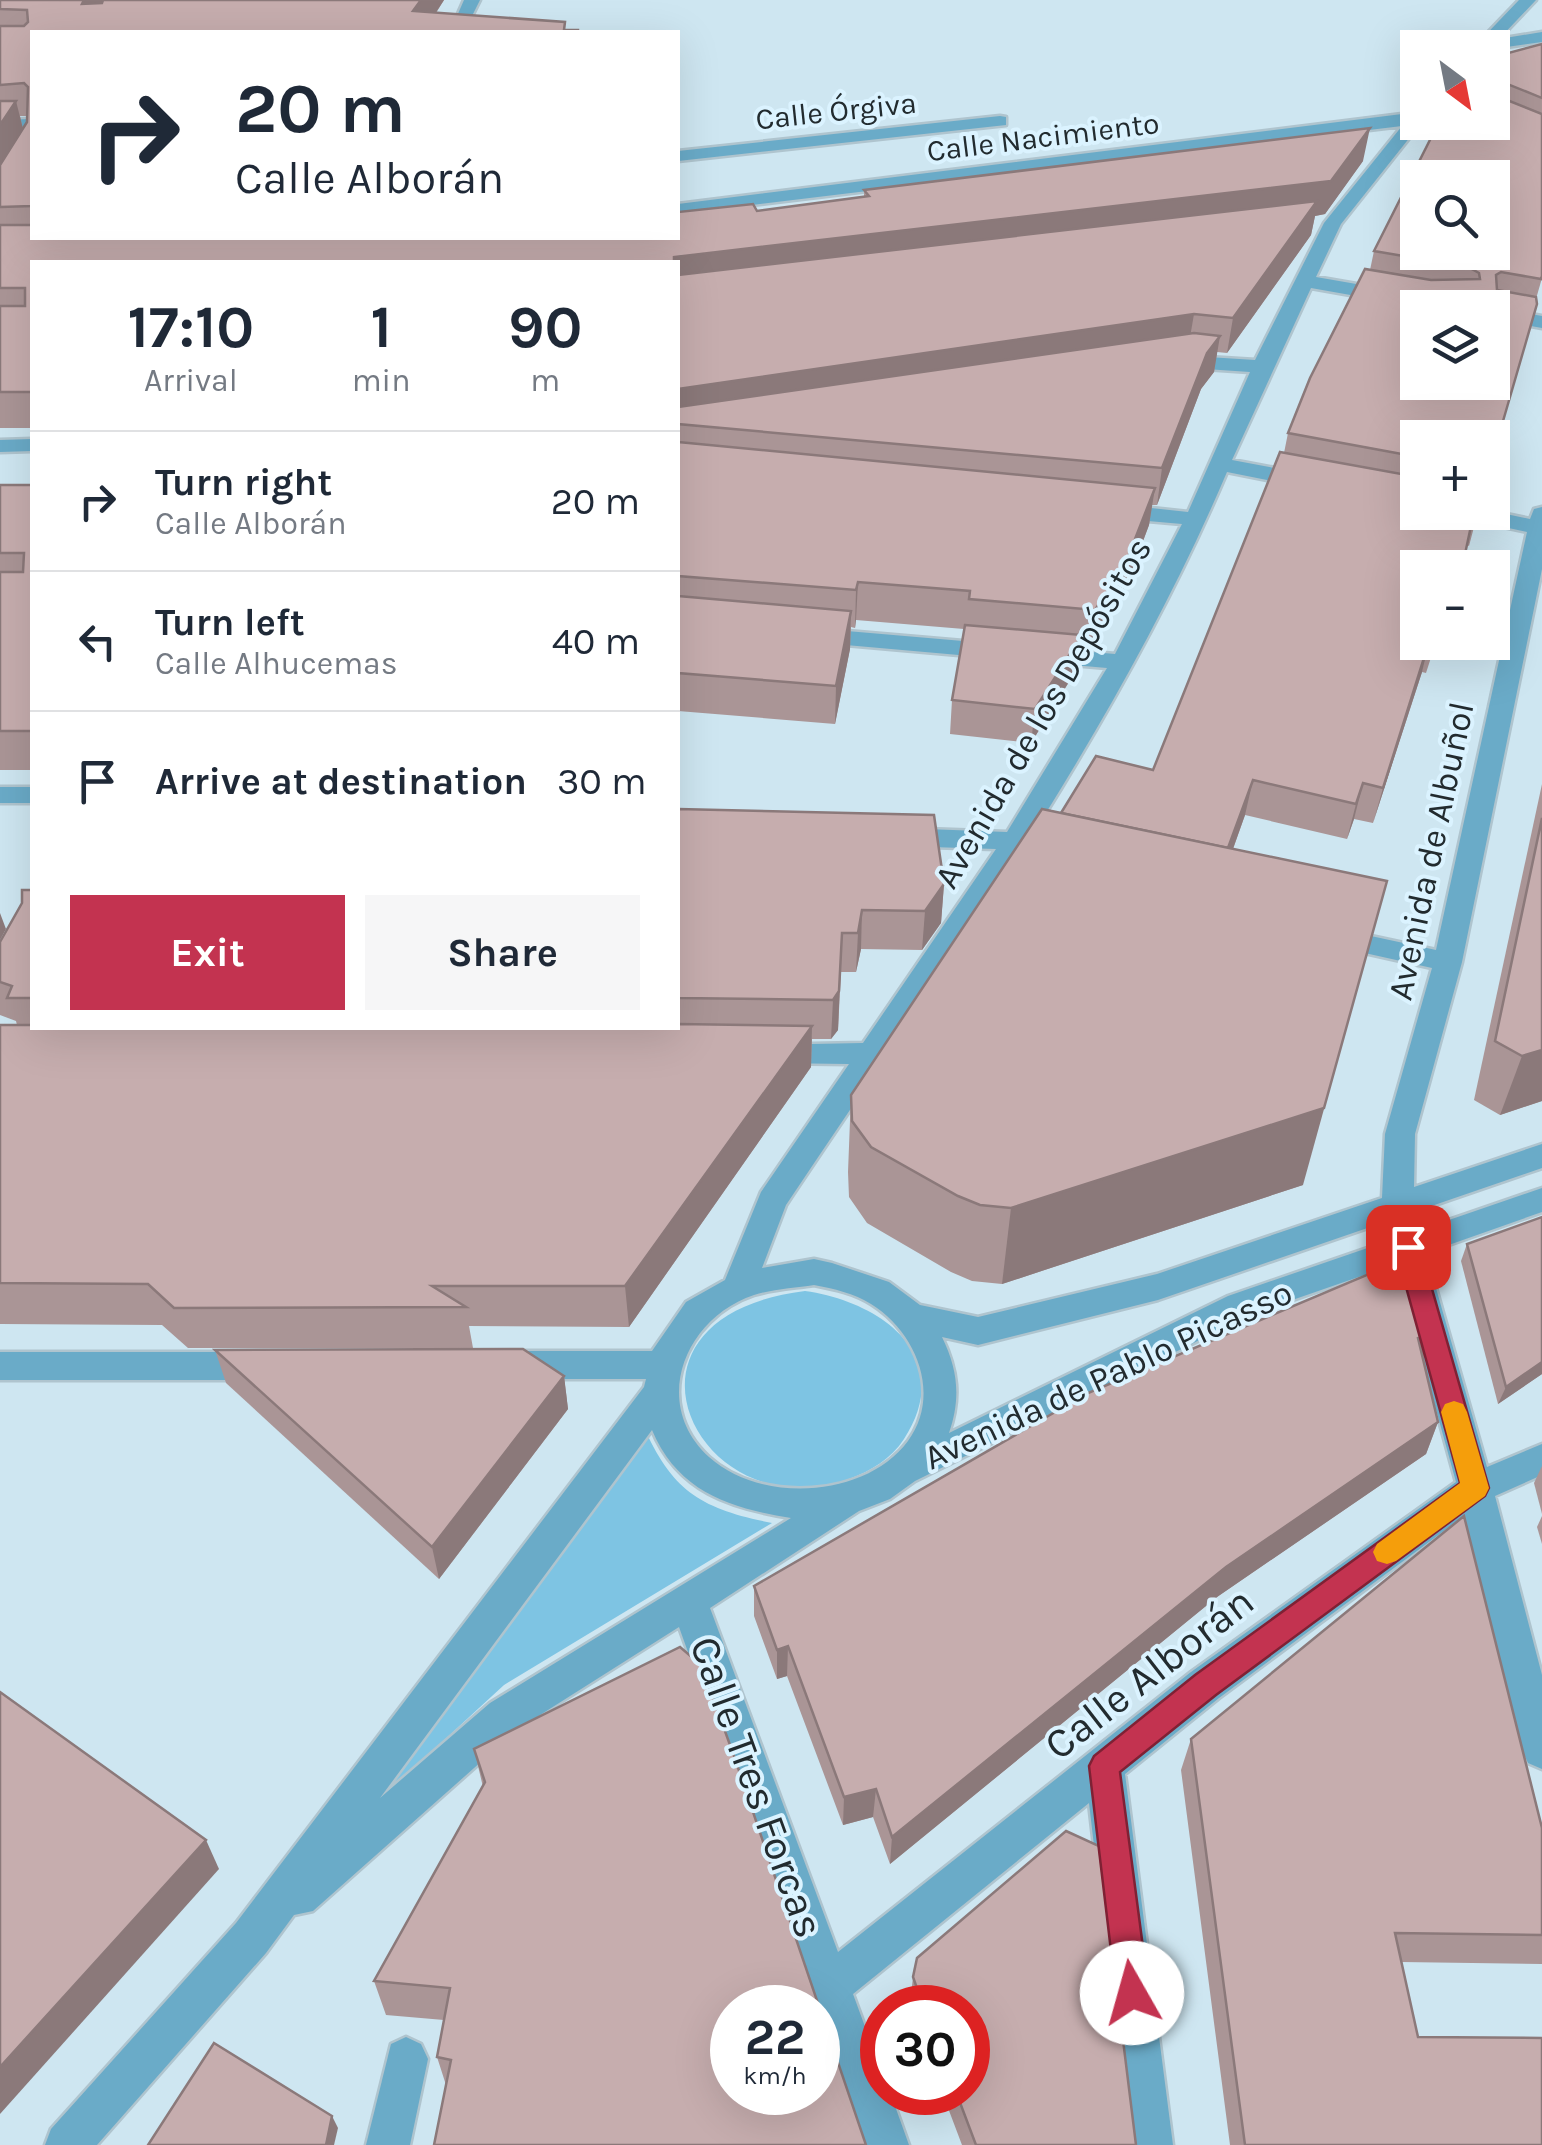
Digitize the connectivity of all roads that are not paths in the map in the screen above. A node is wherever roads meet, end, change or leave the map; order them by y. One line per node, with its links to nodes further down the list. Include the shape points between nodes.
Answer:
1 (472, 0): 3 (street)
2 (1528, 0): 4 (street)
3 (458, 30)
4 (1498, 30)
5 (1542, 37): 6 (street)
6 (1510, 42)
7 (1400, 120): 13 (street, Calle Nacimiento)
8 (1000, 121): 12 (street, Calle Órgiva)
9 (30, 124): 10 (street)
10 (0, 125)
11 (1400, 137): 14 (street, Avenida de los Depósitos, via 1324,224)
12 (680, 156)
13 (680, 209)
14 (1305, 281): 15 (street); 19 (street, Avenida de los Depósitos)
15 (1400, 298)
16 (1510, 316): 17 (street)
17 (1542, 322)
18 (1150, 364): 19 (street, via 1189,359)
19 (1262, 367): 22 (street, Avenida de los Depósitos)
20 (0, 446): 21 (street)
21 (30, 446)
22 (1220, 464): 23 (street); 25 (street, Avenida de los Depósitos)
23 (1328, 486)
24 (1097, 510): 25 (street)
25 (1196, 519): 29 (street, Avenida de los Depósitos)
26 (1510, 519): 27 (street)
27 (1541, 523): 35 (street, Avenida de Albuñol)
28 (794, 633): 29 (street)
29 (1122, 662): 33 (street, Avenida de los Depósitos)
30 (0, 795): 31 (street)
31 (30, 795)
32 (876, 836): 33 (street)
33 (1015, 841): 37 (street, Avenida de los Depósitos, via 1008,868)
34 (1311, 933): 35 (street)
35 (1448, 962): 40 (street, Avenida de Albuñol, via 1400,1134)
36 (752, 1052): 37 (street)
37 (870, 1054): 42 (street, Avenida de los Depósitos, via 772,1201)
38 (1542, 1156): 40 (street, Avenida de Pablo Picasso)
39 (1542, 1200): 41 (street, Avenida de Pablo Picasso)
40 (1398, 1205): 43 (street, Avenida de Pablo Picasso, via 1158,1288 978,1330)
41 (1408, 1247): 49 (street, Avenida de Pablo Picasso, via 1240,1306); 50 (street)
42 (740, 1284): 43 (street, via 814,1272 884,1294); 47 (street, via 704,1303 677,1331)
43 (912, 1317): 49 (street, via 938,1362 941,1412)
44 (487, 1365): 47 (street)
45 (0, 1366): 46 (street)
46 (292, 1366)
47 (661, 1379): 51 (street, via 666,1424 709,1477 780,1504); 55 (street)
48 (1542, 1459): 50 (street, Calle Alborán)
49 (902, 1472): 51 (street)
50 (1475, 1488): 53 (street); 54 (street, Calle Alborán)
51 (857, 1497): 52 (street)
52 (688, 1599): 55 (street, via 504,1716); 56 (street, Calle Tres Forcas)
53 (1542, 1750)
54 (1104, 1766): 57 (street, Calle Alborán); 63 (street)
55 (251, 1938): 60 (street)
56 (829, 1985)
57 (830, 1985)
58 (840, 2016): 62 (street, Calle Tres Forcas)
59 (406, 2060): 61 (street)
60 (67, 2145)
61 (388, 2145)
62 (887, 2145)
63 (1151, 2145)

